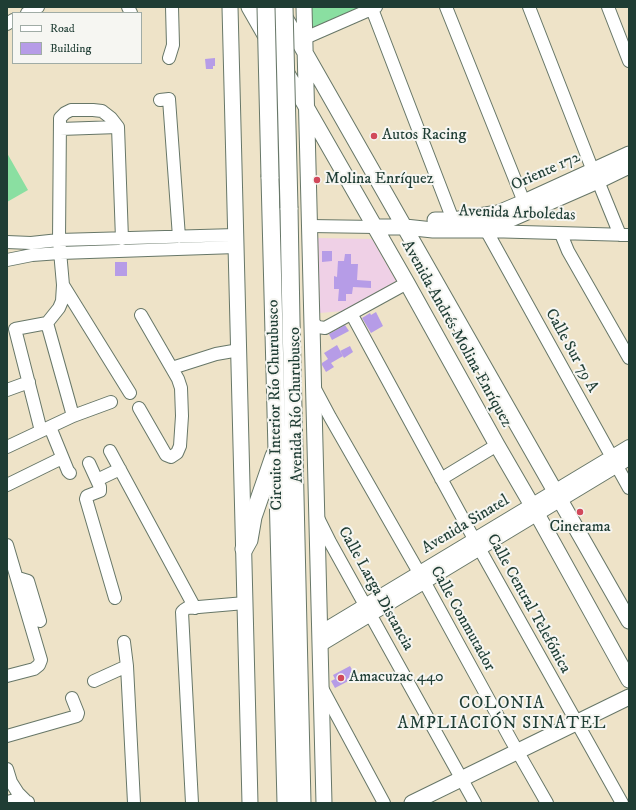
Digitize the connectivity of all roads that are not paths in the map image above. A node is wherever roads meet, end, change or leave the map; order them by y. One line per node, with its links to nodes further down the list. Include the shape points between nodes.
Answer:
1 (38, 7): 13 (street)
2 (172, 7): 16 (street, via 173,45)
3 (230, 7): 37 (main road)
4 (249, 7): 19 (main road, Avenida Andrés Molina Enríquez)
5 (266, 7): 61 (highway, Circuito Interior Río Churubusco, bridge)
6 (279, 7): 15 (main road, Avenida Andrés Molina Enríquez)
7 (284, 7): 107 (highway, Circuito Interior Río Churubusco, bridge)
8 (304, 7): 14 (main road, Avenida Río Churubusco)
9 (446, 7): 25 (street)
10 (529, 7): 24 (street)
11 (608, 7): 17 (street)
12 (374, 8): 14 (street); 27 (street)
13 (29, 12)
14 (305, 38): 15 (main road, Avenida Río Churubusco)
15 (306, 55): 19 (main road, Avenida Río Churubusco); 30 (main road, Avenida Andrés Molina Enríquez)
16 (169, 58)
17 (629, 61)
18 (160, 100): 34 (street, via 169,99)
19 (307, 108): 28 (main road, Avenida Río Churubusco); 29 (main road, Avenida Andrés Molina Enríquez)
20 (118, 127): 21 (street); 21 (street, via 102,111 76,109 60,118); 35 (street)
21 (60, 129): 36 (street)
22 (629, 154): 24 (main road, Oriente 172)
23 (629, 166): 24 (main road, Oriente 172)
24 (596, 176): 25 (main road, Oriente 172); 31 (main road, Oriente 172); 33 (street)
25 (524, 202): 26 (main road, Oriente 172, via 498,213)
26 (476, 217): 27 (main road, Avenida Arboledas)
27 (453, 220): 30 (main road, Avenida Arboledas, via 422,220)
28 (310, 226): 29 (street, Avenida Arboledas); 46 (main road, Avenida Río Churubusco)
29 (376, 227): 30 (main road, Avenida Arboledas); 41 (main road, Avenida Andrés Molina Enríquez)
30 (405, 227): 31 (main road, Avenida Arboledas); 73 (main road, Avenida Andrés Molina Enríquez)
31 (486, 230): 32 (street, Avenida Arboledas); 65 (street, Calle Sur 79 A)
32 (561, 234): 33 (street, Avenida Arboledas); 48 (street, via 568,251)
33 (624, 235)
34 (179, 238): 35 (street); 37 (street)
35 (122, 239): 36 (street)
36 (59, 240): 38 (street); 39 (street)
37 (236, 241): 39 (street); 47 (main road)
38 (7, 242)
39 (60, 253): 40 (street); 42 (street)
40 (7, 260)
41 (407, 283): 43 (street); 59 (main road, Avenida Andrés Molina Enríquez)
42 (63, 285): 45 (street, via 59,308); 53 (street)
43 (352, 314): 46 (street, via 325,328); 69 (street, Calle Central Telefónica)
44 (141, 315): 49 (street)
45 (47, 322): 50 (street, via 14,329); 56 (street)
46 (313, 323): 51 (main road, Avenida Río Churubusco)
47 (239, 350): 49 (street, via 216,354); 78 (main road)
48 (629, 358)
49 (172, 368): 55 (street, via 181,388 182,416 180,446 177,453 170,457 166,455)
50 (29, 382): 52 (street); 57 (street)
51 (314, 387): 75 (main road, Avenida Río Churubusco); 80 (street, Calle Conmutador)
52 (7, 390)
53 (130, 393)
54 (110, 402): 56 (street)
55 (139, 408)
56 (73, 416): 57 (street)
57 (46, 429): 58 (street); 63 (street)
58 (8, 444)
59 (497, 446): 69 (street); 74 (main road, Avenida Andrés Molina Enríquez)
60 (629, 446): 65 (street, Avenida Sinatel)
61 (277, 447): 78 (highway); 106 (highway, Circuito Interior Río Churubusco)
62 (110, 451): 67 (street)
63 (62, 458): 68 (street); 71 (street)
64 (629, 460): 65 (street, Avenida Sinatel)
65 (614, 461): 72 (street, Calle Sur 79 A); 73 (street, Avenida Sinatel)
66 (89, 463): 70 (street)
67 (120, 469): 70 (street); 83 (street)
68 (70, 474)
69 (441, 479): 76 (street, Calle Central Telefónica)
70 (97, 480): 81 (street, via 100,491 87,496 86,499)
71 (7, 485)
72 (629, 488)
73 (558, 496): 74 (street, Avenida Sinatel); 86 (main road, Avenida Andrés Molina Enríquez)
74 (534, 509): 76 (street, Avenida Sinatel); 91 (main road, Avenida Andrés Molina Enríquez)
75 (318, 517): 84 (street, Calle Larga Distancia); 87 (main road, Avenida Río Churubusco)
76 (477, 544): 80 (street, Avenida Sinatel); 96 (street, Calle Central Telefónica)
77 (7, 545): 79 (street)
78 (244, 549): 82 (main road)
79 (18, 578): 85 (street, via 28,581); 90 (street, via 40,660 39,665 34,668)
80 (422, 578): 84 (street, Avenida Sinatel); 98 (street, Calle Conmutador)
81 (115, 598)
82 (245, 603): 83 (street); 105 (main road)
83 (195, 608): 104 (street, via 182,612)
84 (368, 610): 87 (street, Avenida Sinatel); 100 (street, Calle Larga Distancia)
85 (40, 621)
86 (629, 621)
87 (321, 638): 93 (main road, Avenida Río Churubusco)
88 (124, 642): 89 (street)
89 (127, 666): 92 (street); 103 (street)
90 (7, 676)
91 (629, 680)
92 (94, 681)
93 (322, 687): 108 (main road, Avenida Río Churubusco); 109 (street)
94 (629, 697): 96 (main road)
95 (72, 698): 97 (street, via 77,716)
96 (576, 723): 98 (main road); 113 (street, Calle Central Telefónica)
97 (7, 736)
98 (517, 752): 100 (main road); 112 (street, Calle Conmutador)
99 (7, 769): 102 (street, via 18,793)
100 (461, 779): 110 (main road); 111 (street, Calle Larga Distancia)
101 (7, 802): 102 (street)
102 (28, 802)
103 (134, 803)
104 (192, 803)
105 (250, 803)
106 (286, 803)
107 (302, 803)
108 (324, 803)
109 (384, 803)
110 (412, 803)
111 (474, 803)
112 (547, 803)
113 (622, 803)

